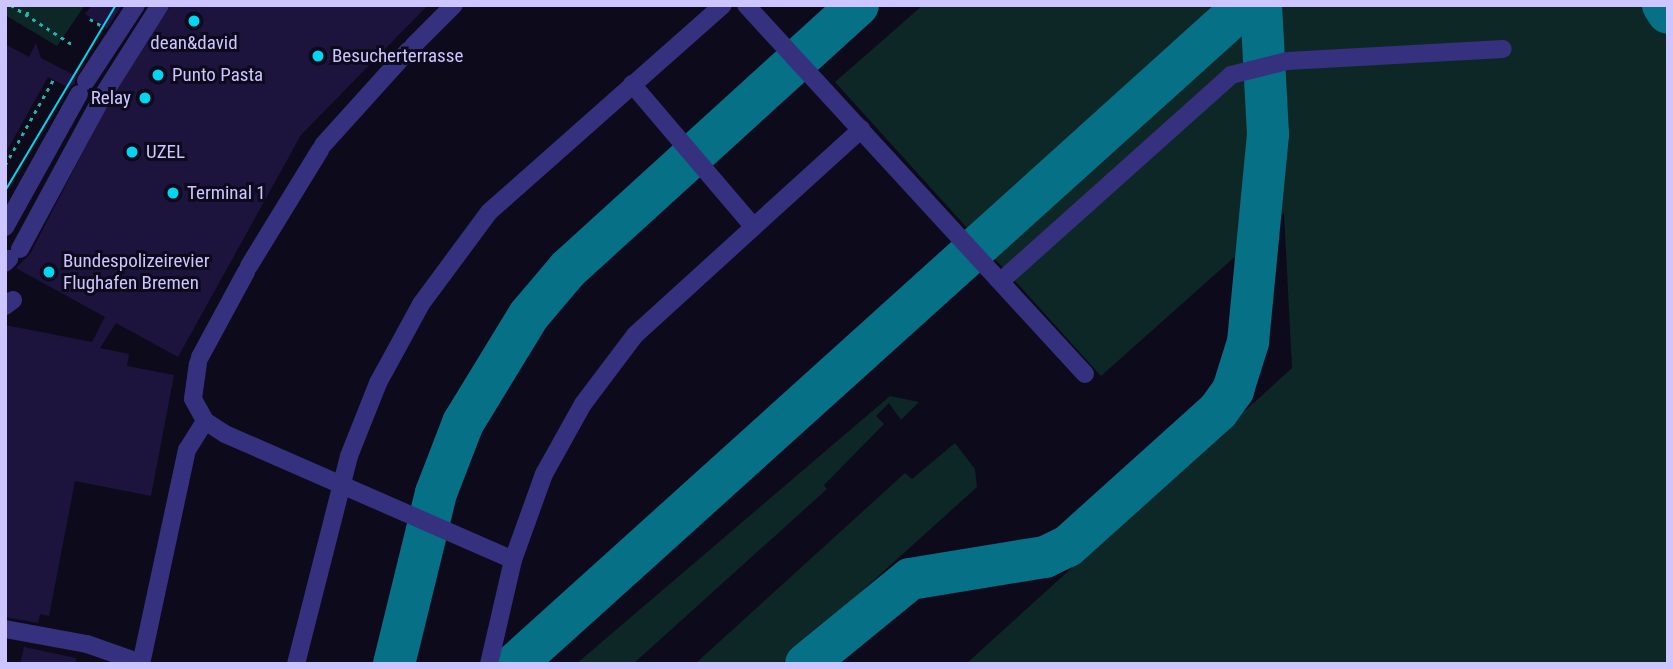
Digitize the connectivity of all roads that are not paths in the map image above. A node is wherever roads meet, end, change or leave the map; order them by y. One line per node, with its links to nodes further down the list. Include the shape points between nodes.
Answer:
1 (136, 5): 8 (lane)
2 (160, 5): 7 (lane)
3 (454, 5): 17 (lane, via 321,147 247,269 199,360 193,399)
4 (723, 5): 9 (lane)
5 (746, 5): 11 (lane)
6 (1503, 49): 15 (lane, via 1287,61 1231,75)
7 (119, 66): 8 (lane); 10 (lane)
8 (84, 84): 10 (lane); 12 (lane)
9 (632, 84): 13 (lane); 18 (lane, via 489,212 450,263 378,383)
10 (86, 127): 14 (lane)
11 (862, 129): 13 (lane); 15 (lane)
12 (5, 226)
13 (753, 226): 19 (lane, via 635,335 583,404 544,474)
14 (11, 257)
15 (1001, 281): 16 (lane)
16 (1085, 374)
17 (205, 421): 18 (lane); 21 (lane, via 187,450)
18 (341, 486): 19 (lane); 22 (lane)
19 (513, 560): 23 (lane)
20 (12, 630): 21 (lane, via 87,644)
21 (141, 663)
22 (296, 664)
23 (489, 664)

